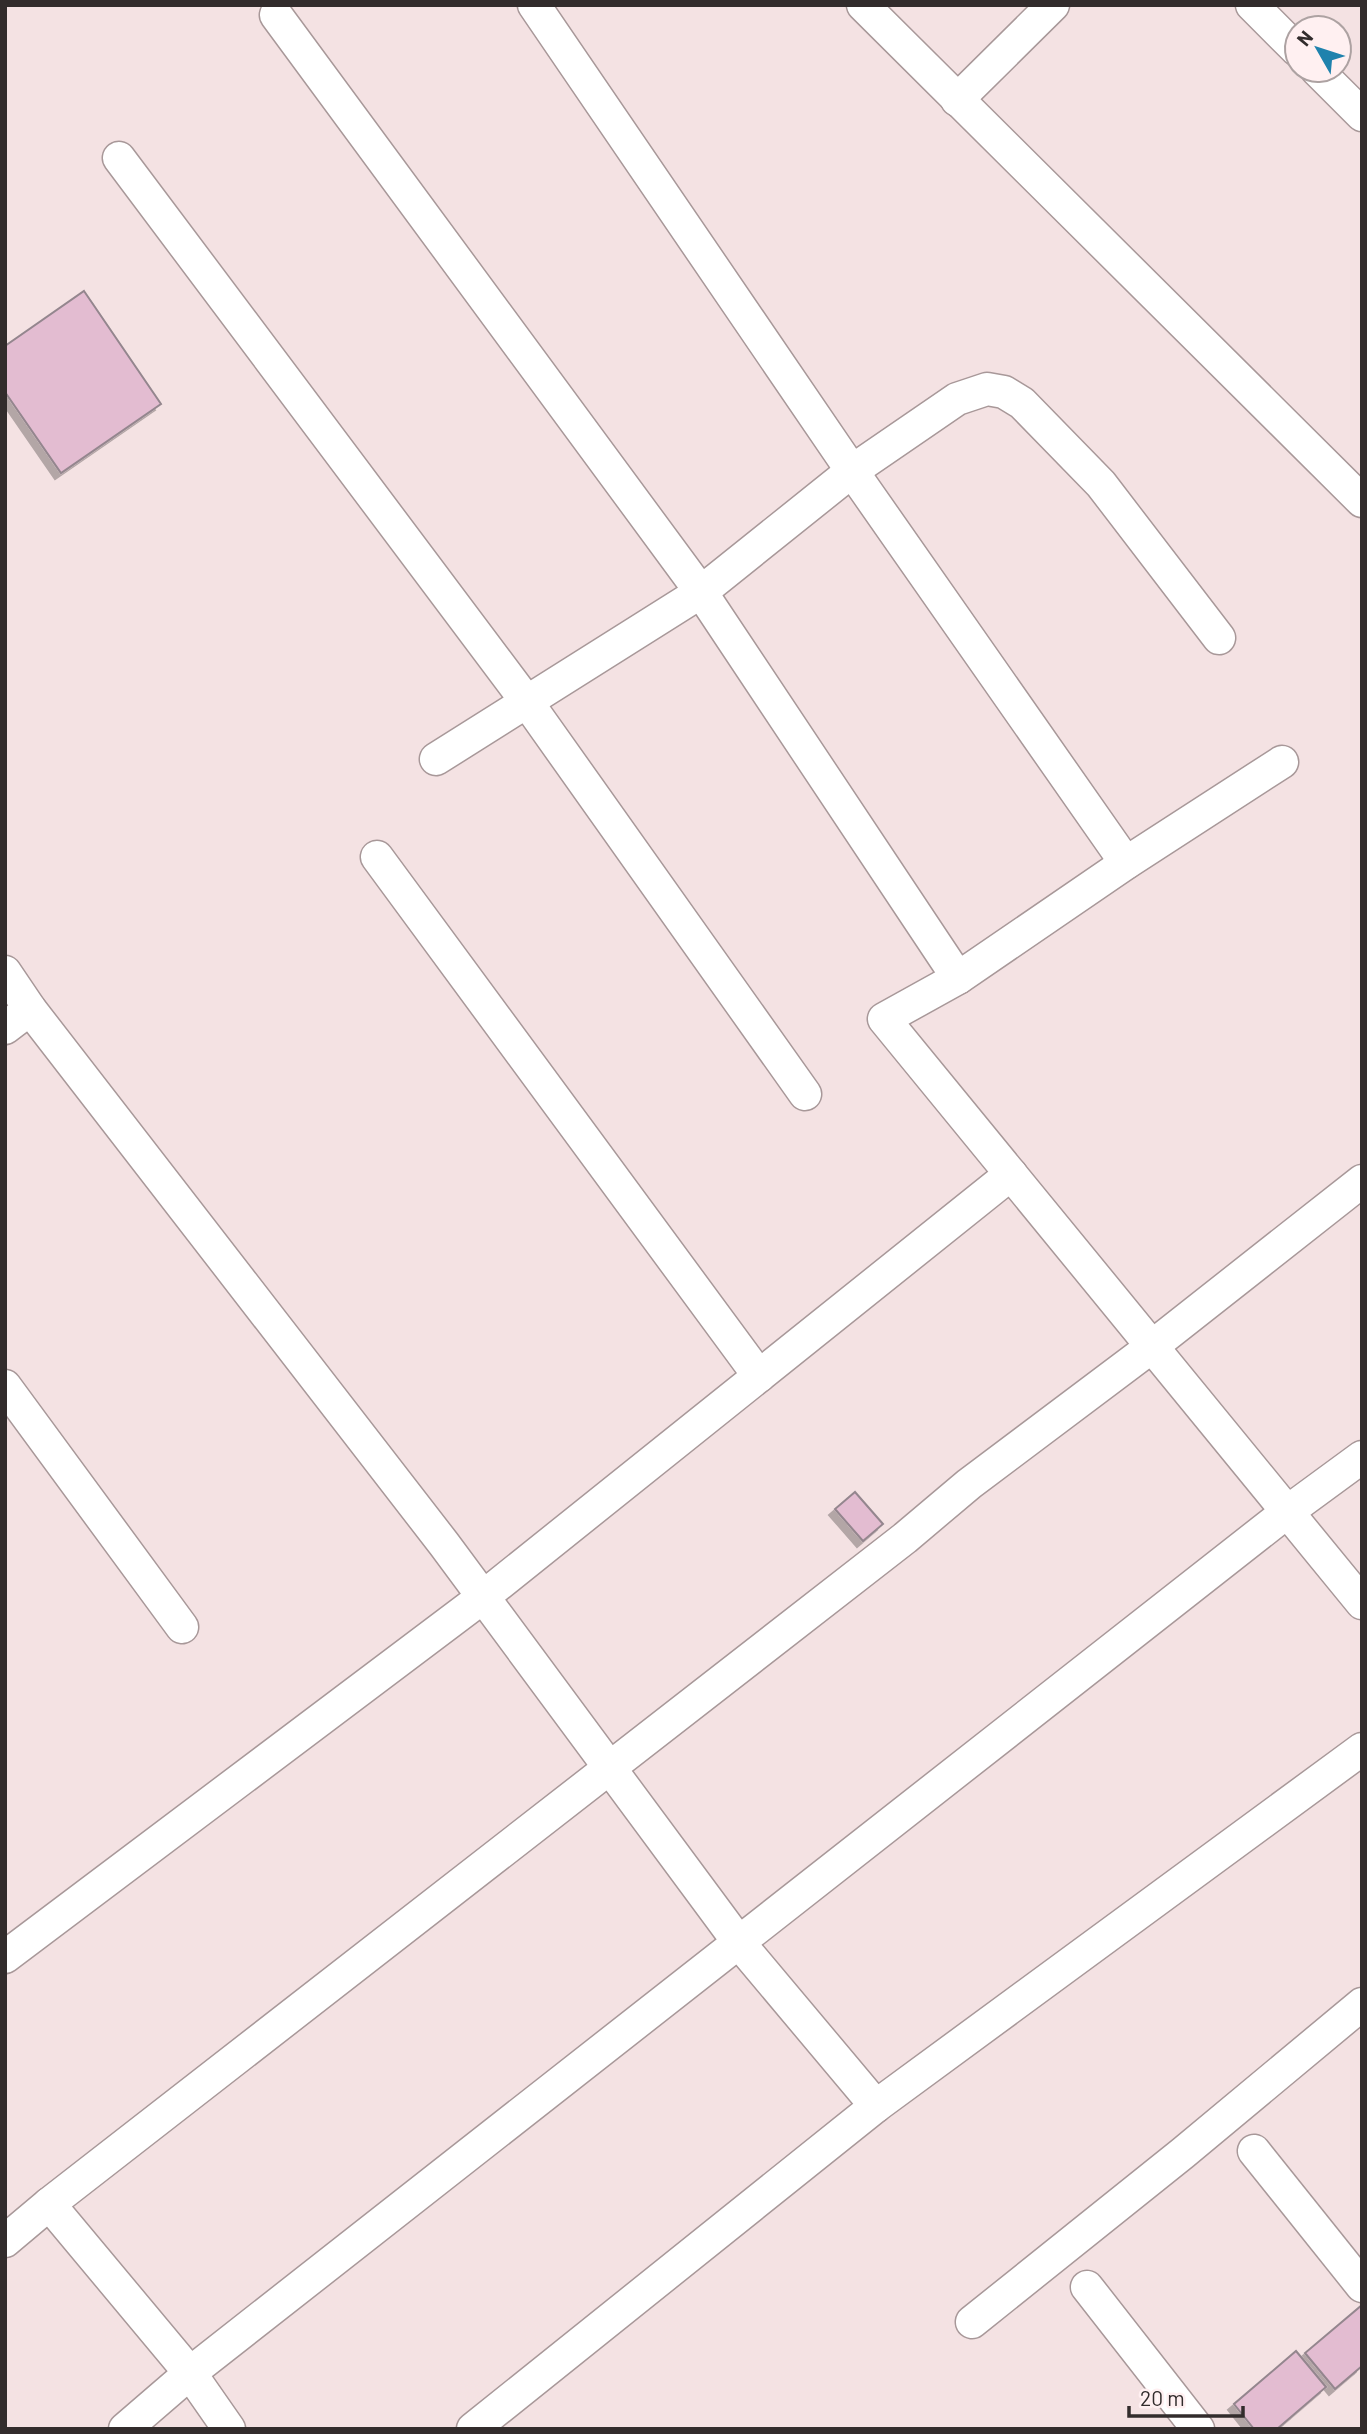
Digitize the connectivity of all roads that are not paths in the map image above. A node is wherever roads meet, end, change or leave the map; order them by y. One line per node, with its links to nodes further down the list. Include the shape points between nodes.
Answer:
1 (534, 5): 11 (street)
2 (863, 5): 8 (street)
3 (1053, 5): 8 (street)
4 (1252, 5): 6 (street)
5 (276, 15): 13 (street)
6 (1283, 36)
7 (1331, 84): 9 (street)
8 (957, 100): 12 (street)
9 (1362, 115)
10 (119, 158): 15 (street)
11 (852, 471): 13 (street); 14 (street, via 957,398 987,388 1004,392 1022,403 1101,484); 19 (street)
12 (1362, 501)
13 (701, 592): 15 (street); 21 (street)
14 (1219, 638)
15 (527, 702): 16 (street); 24 (street)
16 (436, 759)
17 (1282, 762): 19 (street)
18 (377, 857): 28 (street)
19 (1126, 863): 21 (street)
20 (5, 972): 22 (street)
21 (958, 978): 25 (street, via 884,1019)
22 (30, 1009): 23 (street); 32 (street)
23 (5, 1028)
24 (805, 1094)
25 (1011, 1174): 27 (street); 28 (street)
26 (1362, 1181): 27 (street)
27 (1150, 1348): 31 (street); 36 (street, via 969,1484)
28 (759, 1376): 32 (street)
29 (5, 1386): 34 (street)
30 (1362, 1457): 31 (street)
31 (1287, 1512): 33 (street); 37 (street)
32 (483, 1597): 36 (street); 38 (street)
33 (1362, 1603)
34 (182, 1627)
35 (1362, 1749): 40 (street)
36 (610, 1768): 37 (street); 42 (street)
37 (740, 1944): 40 (street); 47 (street)
38 (5, 1957)
39 (1362, 2004): 46 (street)
40 (876, 2106): 50 (street)
41 (1254, 2151): 44 (street)
42 (49, 2204): 43 (street); 47 (street)
43 (5, 2241)
44 (1362, 2286)
45 (1087, 2287): 51 (street)
46 (972, 2322)
47 (190, 2374): 48 (street); 49 (street)
48 (125, 2429)
49 (229, 2429)
50 (473, 2429)
51 (1198, 2429)

